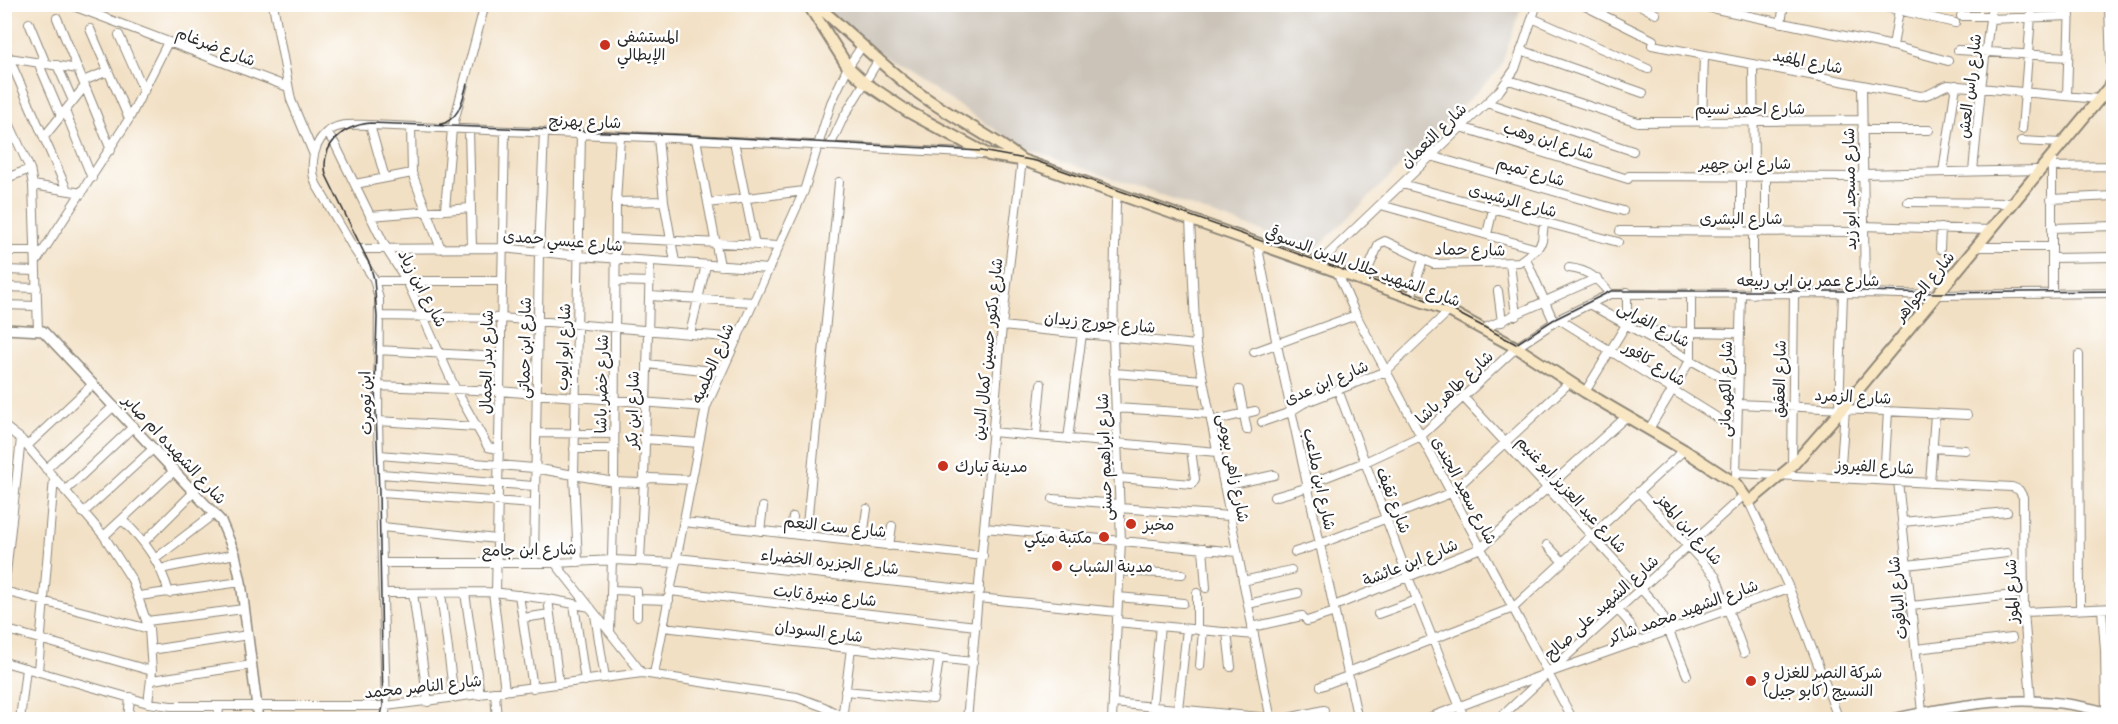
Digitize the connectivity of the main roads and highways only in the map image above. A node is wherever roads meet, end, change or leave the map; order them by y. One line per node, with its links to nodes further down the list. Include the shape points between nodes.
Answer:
1 (808, 4): 4 (main road, via 848,68 864,82 907,111 989,154)
2 (815, 4): 4 (main road, شارع الشهيد جلال الدين الدسوقي, via 931,102)
3 (2113, 82): 5 (main road, شارع الجواهر, via 1842,409 1783,474)
4 (1022, 160): 5 (main road, شارع الشهيد جلال الدين الدسوقي, via 1449,311 1736,478)
5 (1747, 498)

